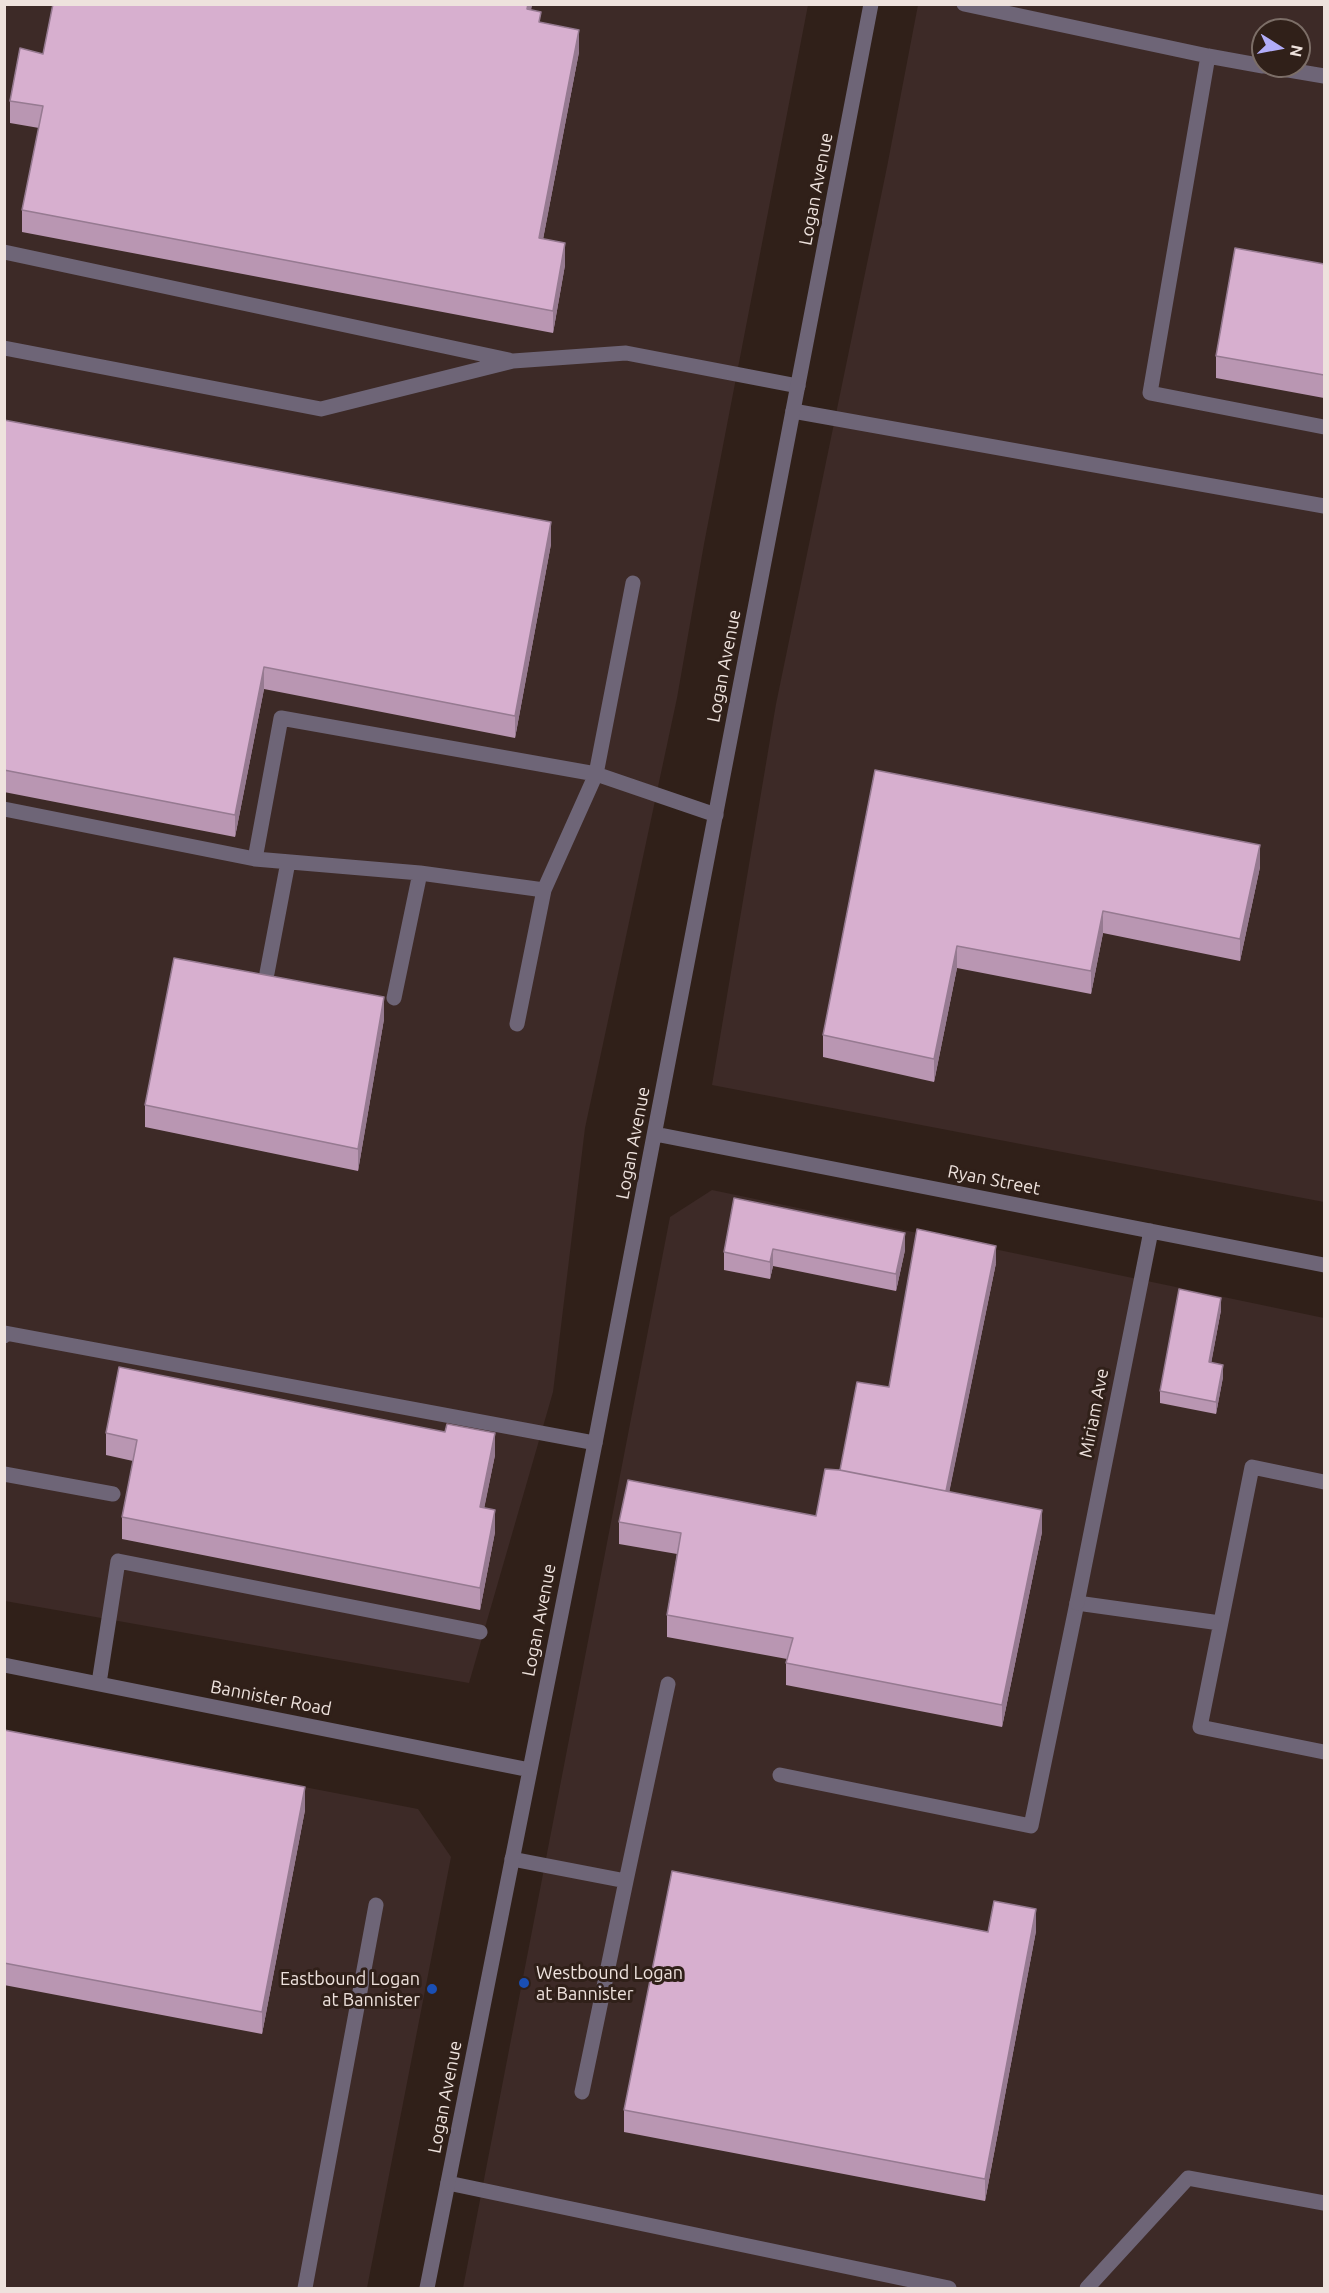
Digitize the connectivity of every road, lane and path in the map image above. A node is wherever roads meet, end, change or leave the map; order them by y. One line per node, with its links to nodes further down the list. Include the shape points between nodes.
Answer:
1 (871, 4): 8 (street, Logan Avenue)
2 (964, 4): 3 (street)
3 (1208, 56): 4 (street); 10 (street, via 1150,393)
4 (1251, 64)
5 (4, 252): 7 (street)
6 (4, 348): 7 (street, via 321,410)
7 (513, 361): 8 (street, via 626,353)
8 (798, 386): 9 (street, Logan Avenue)
9 (793, 411): 11 (street); 15 (street, Logan Avenue)
10 (1324, 427)
11 (1324, 506)
12 (633, 583): 13 (street)
13 (596, 774): 15 (street); 16 (street, via 281,718); 19 (street)
14 (4, 809): 16 (street)
15 (716, 815): 23 (street, Logan Avenue)
16 (255, 859): 17 (street)
17 (288, 862): 18 (street); 20 (street)
18 (420, 873): 19 (street); 21 (street)
19 (544, 890): 22 (street)
20 (267, 973)
21 (394, 998)
22 (517, 1024)
23 (655, 1134): 24 (street, Ryan Street); 27 (street, Logan Avenue)
24 (1151, 1231): 25 (street, Ryan Street); 31 (street, Miriam Ave)
25 (1324, 1265)
26 (4, 1336): 27 (street, via 5,1333)
27 (595, 1443): 38 (street, Logan Avenue)
28 (4, 1474): 30 (street)
29 (1324, 1482): 32 (street, via 1252,1467)
30 (113, 1494)
31 (1077, 1604): 32 (street); 39 (street, Miriam Ave, via 1031,1826)
32 (1220, 1623): 37 (street, via 1200,1727)
33 (480, 1632): 35 (street, via 118,1561)
34 (4, 1665): 35 (street, Bannister Road)
35 (99, 1683): 38 (street, Bannister Road)
36 (668, 1684): 41 (street)
37 (1324, 1752)
38 (530, 1770): 40 (street, Logan Avenue)
39 (780, 1775)
40 (512, 1859): 41 (street); 44 (street, Logan Avenue)
41 (626, 1881): 43 (street)
42 (375, 1905): 46 (street)
43 (582, 2091)
44 (448, 2183): 47 (street, Logan Avenue); 48 (street)
45 (1324, 2204): 49 (street, via 1188,2178)
46 (305, 2289)
47 (427, 2289)
48 (950, 2289)
49 (1087, 2289)

